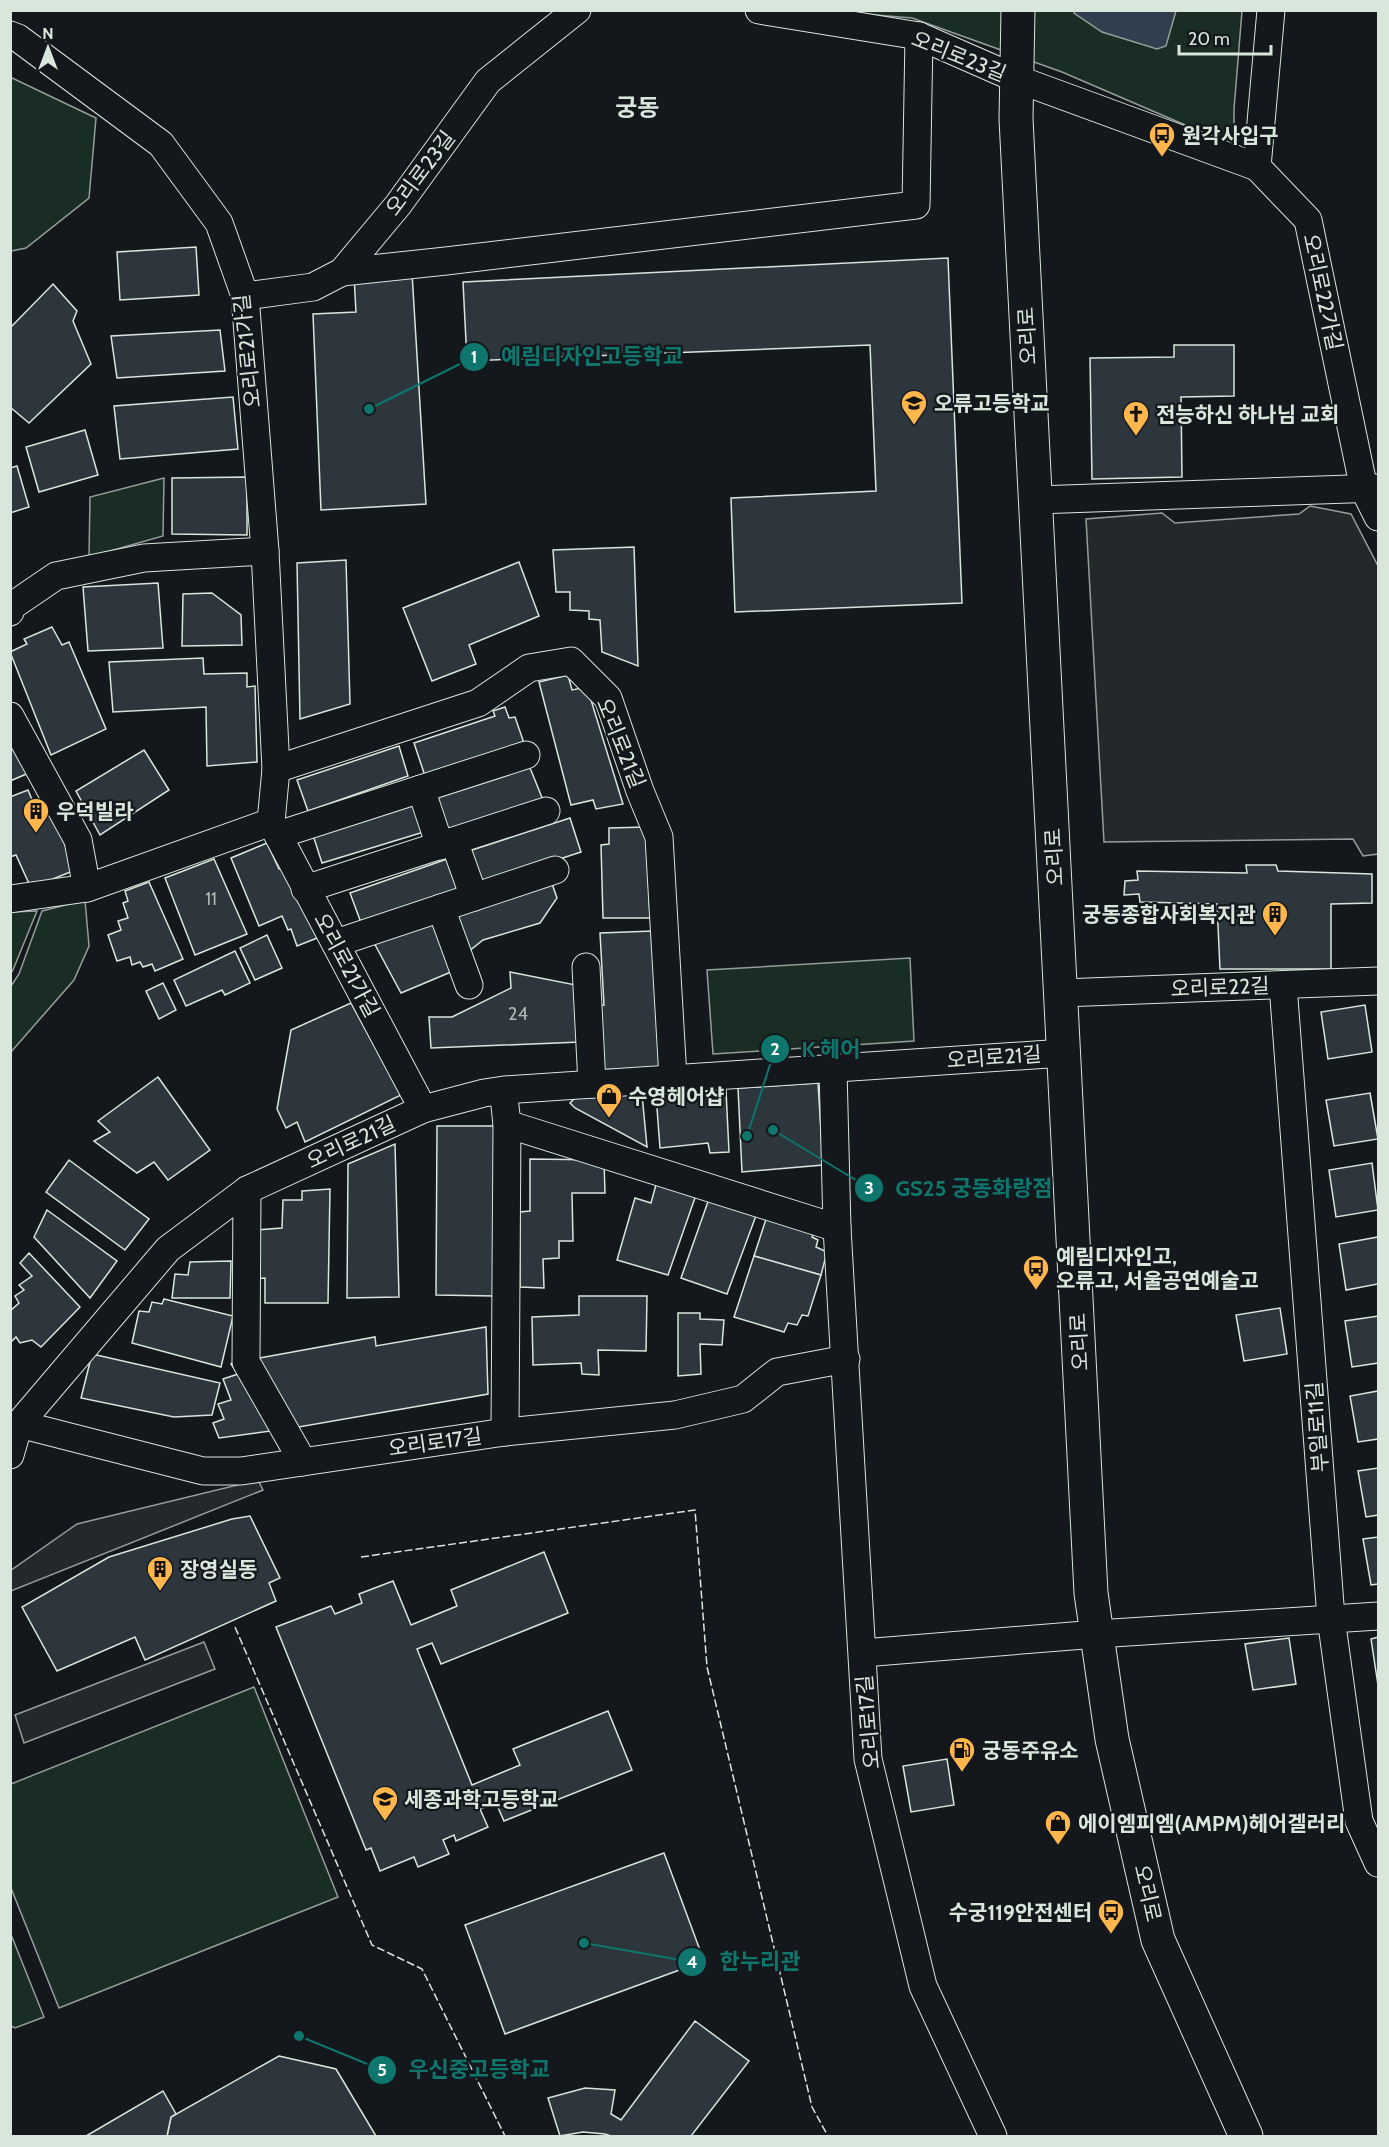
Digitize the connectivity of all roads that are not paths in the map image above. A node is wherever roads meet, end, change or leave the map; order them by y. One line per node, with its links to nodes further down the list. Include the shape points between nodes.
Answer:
1 (577, 10): 9 (street, 오리로23길, via 488,81 398,205)
2 (759, 10): 6 (street, 오리로23길)
3 (1018, 10): 7 (main road, 오리로)
4 (1271, 10): 8 (street)
5 (10, 35): 10 (street, 오리로21가길, via 161,144 219,223)
6 (919, 36): 7 (street, 오리로23길); 9 (street, via 916,205)
7 (1017, 79): 8 (street); 12 (main road, 오리로)
8 (1257, 166): 11 (street, 오리로22가길, via 1308,220)
9 (342, 272): 10 (street, 오리로23길, via 313,287)
10 (245, 296): 14 (street, 오리로21가길)
11 (1371, 488): 12 (street); 13 (street, 오리로22가길)
12 (1036, 500): 34 (main road, 오리로)
13 (1378, 517)
14 (265, 551): 15 (street, via 144,558 56,576); 18 (street, 오리로21가길)
15 (11, 607)
16 (10, 716): 24 (street, via 78,840)
17 (526, 755): 19 (street)
18 (276, 769): 21 (street, 오리로21가길); 37 (street, 오리로21길, via 478,703 529,668 571,661 608,698 659,837)
19 (421, 789): 21 (street); 22 (street)
20 (546, 811): 22 (street)
21 (274, 829): 24 (street); 25 (street, 오리로21가길)
22 (447, 844): 25 (street); 26 (street)
23 (555, 870): 26 (street)
24 (87, 888): 27 (street)
25 (305, 889): 29 (street, 오리로21가길)
26 (474, 897): 28 (street)
27 (10, 899)
28 (441, 908): 29 (street); 32 (street)
29 (336, 943): 40 (street, 오리로21가길)
30 (586, 967): 38 (street)
31 (1378, 981): 33 (street, 오리로22길)
32 (468, 985)
33 (1283, 985): 34 (street, 오리로22길); 50 (street, 부일로11길)
34 (1062, 993): 35 (main road, 오리로)
35 (1064, 1053): 36 (street, 오리로21길); 51 (main road, 오리로, via 1091,1593)
36 (833, 1069): 37 (street, 오리로21길); 43 (street, 오리로17길)
37 (673, 1078): 38 (street, 오리로21길)
38 (591, 1084): 39 (street, 오리로21길)
39 (504, 1090): 40 (street, 오리로21길); 41 (street)
40 (423, 1109): 42 (street, 오리로21길)
41 (507, 1124): 43 (street); 46 (street)
42 (247, 1190): 45 (street, 오리로21길, via 168,1249); 48 (street, via 246,1362)
43 (837, 1228): 44 (street, 오리로17길)
44 (846, 1359): 46 (street, 오리로17길, via 777,1372 743,1399 675,1415); 52 (street, 오리로17길)
45 (19, 1424): 47 (street, 오리로21길); 48 (street, 오리로17길, via 203,1471 241,1471)
46 (505, 1432): 48 (street, 오리로17길)
47 (10, 1455)
48 (303, 1462)
49 (1378, 1616): 50 (street)
50 (1331, 1618): 51 (street); 53 (street, 부일로11길, via 1359,1821)
51 (1097, 1635): 52 (street); 55 (main road, 오리로, via 1112,1739 1158,1940)
52 (862, 1653): 54 (street, 오리로17길, via 868,1759 923,1986)
53 (1378, 1863)
54 (993, 2136)
55 (1246, 2136)

